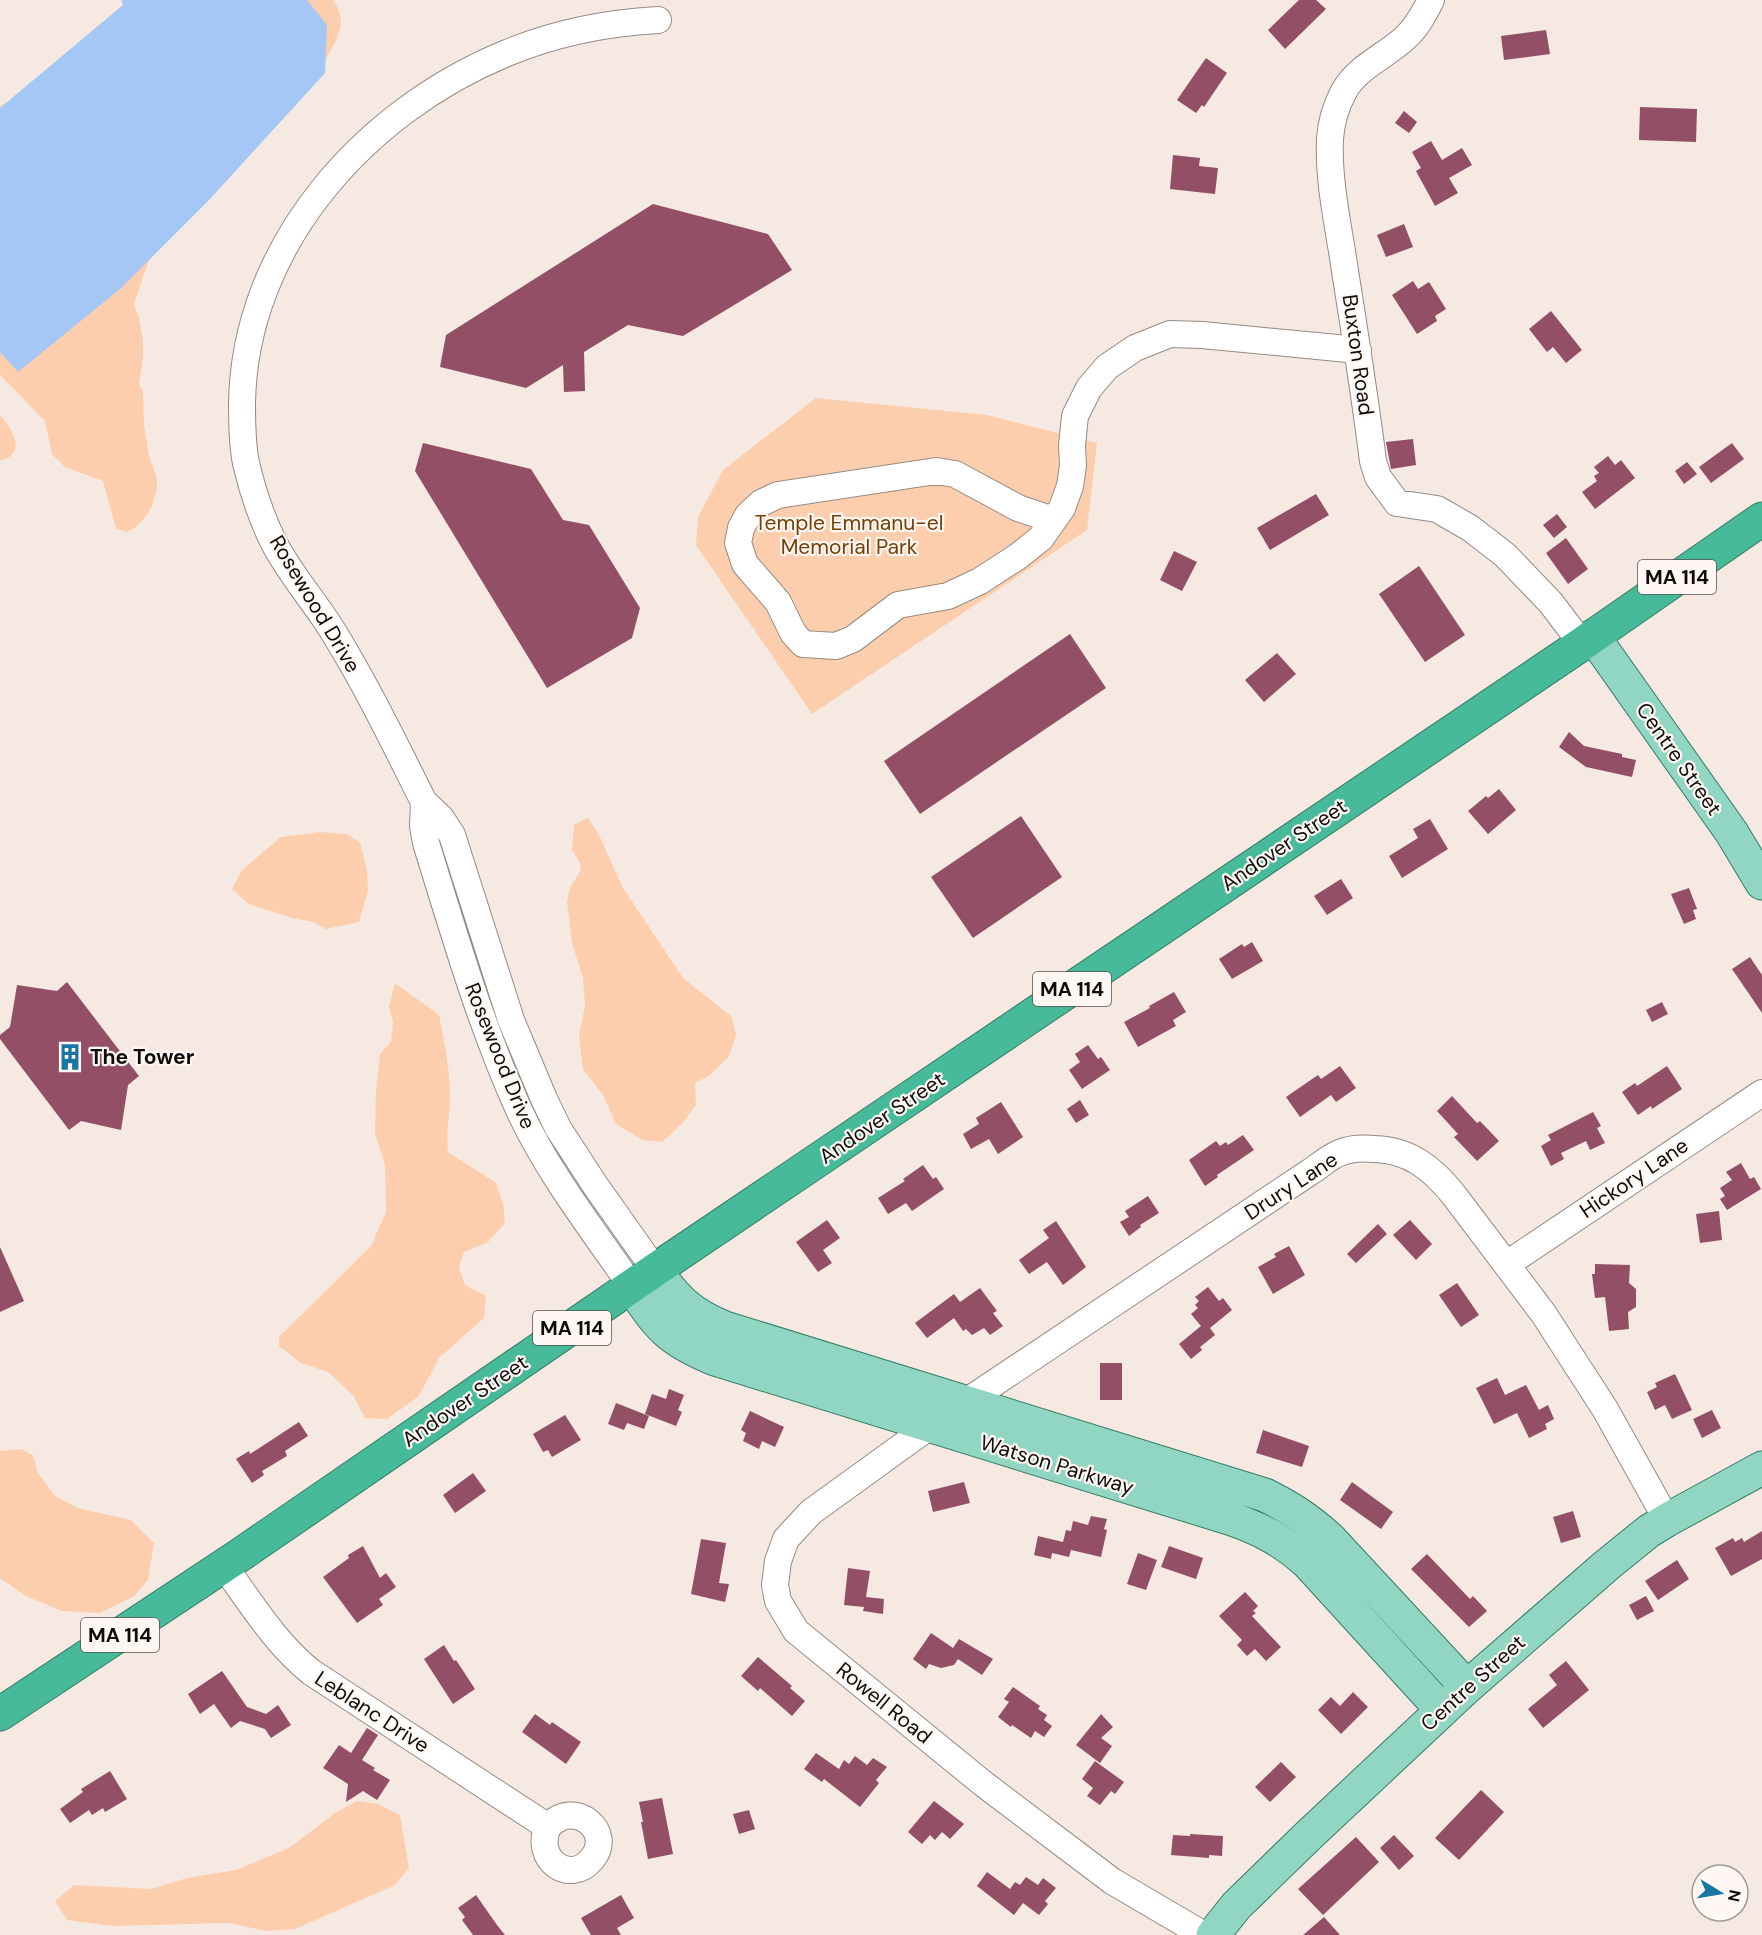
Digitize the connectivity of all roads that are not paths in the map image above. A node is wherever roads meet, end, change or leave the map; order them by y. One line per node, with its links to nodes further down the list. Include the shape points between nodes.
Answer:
1 (1431, 0): 3 (street, Buxton Road, via 1404,39 1352,80 1333,116 1331,172)
2 (658, 20): 10 (street, Rosewood Drive, via 584,28 505,53 401,112 349,160 287,242 270,274 248,342 242,419 246,462 274,543 351,661 424,802 452,834 511,1020 544,1099 595,1185)
3 (1358, 350): 5 (street, via 1170,334 1135,348 1107,367 1089,388 1075,416 1070,486); 6 (street, Buxton Road, via 1373,461 1386,490 1397,503 1437,509 1470,528 1505,555)
4 (1762, 519): 6 (highway, Andover Street / MA 114)
5 (1053, 520): 5 (street, via 1041,538 980,581 948,596 898,604 853,639 836,646 803,644 798,639 778,602 745,564 738,543 748,514 778,495 936,471 955,474 1018,508)
6 (1587, 640): 7 (main road, Centre Street, via 1732,833); 10 (highway, Andover Street / MA 114)
7 (1762, 883)
8 (1762, 1093): 9 (street, Hickory Lane)
9 (1507, 1264): 11 (street, Drury Lane, via 1440,1177 1421,1162 1401,1152 1381,1149 1341,1152); 14 (street, Drury Lane, via 1605,1409)
10 (643, 1279): 11 (main road, Watson Parkway, via 710,1322); 12 (main road, Watson Parkway, via 658,1324 673,1339 696,1352); 15 (highway, Andover Street / MA 114)
11 (968, 1402): 12 (street, Drury Lane); 16 (main road, Watson Parkway, via 1256,1492 1288,1506 1330,1539)
12 (930, 1426): 17 (main road, Watson Parkway, via 1272,1535 1307,1562); 20 (street, Rowell Road, via 811,1512 786,1539 778,1561 776,1585 786,1617 809,1643 1003,1799 1112,1881)
13 (1762, 1468): 14 (main road, Centre Street)
14 (1667, 1520): 16 (main road, Centre Street, via 1607,1565)
15 (224, 1566): 18 (highway, Andover Street / MA 114); 19 (street, Leblanc Drive, via 294,1659)
16 (1467, 1687): 17 (main road, Centre Street)
17 (1442, 1710): 21 (main road, Centre Street, via 1236,1906)
18 (0, 1714)
19 (548, 1827)
20 (1204, 1935)
21 (1213, 1935)

